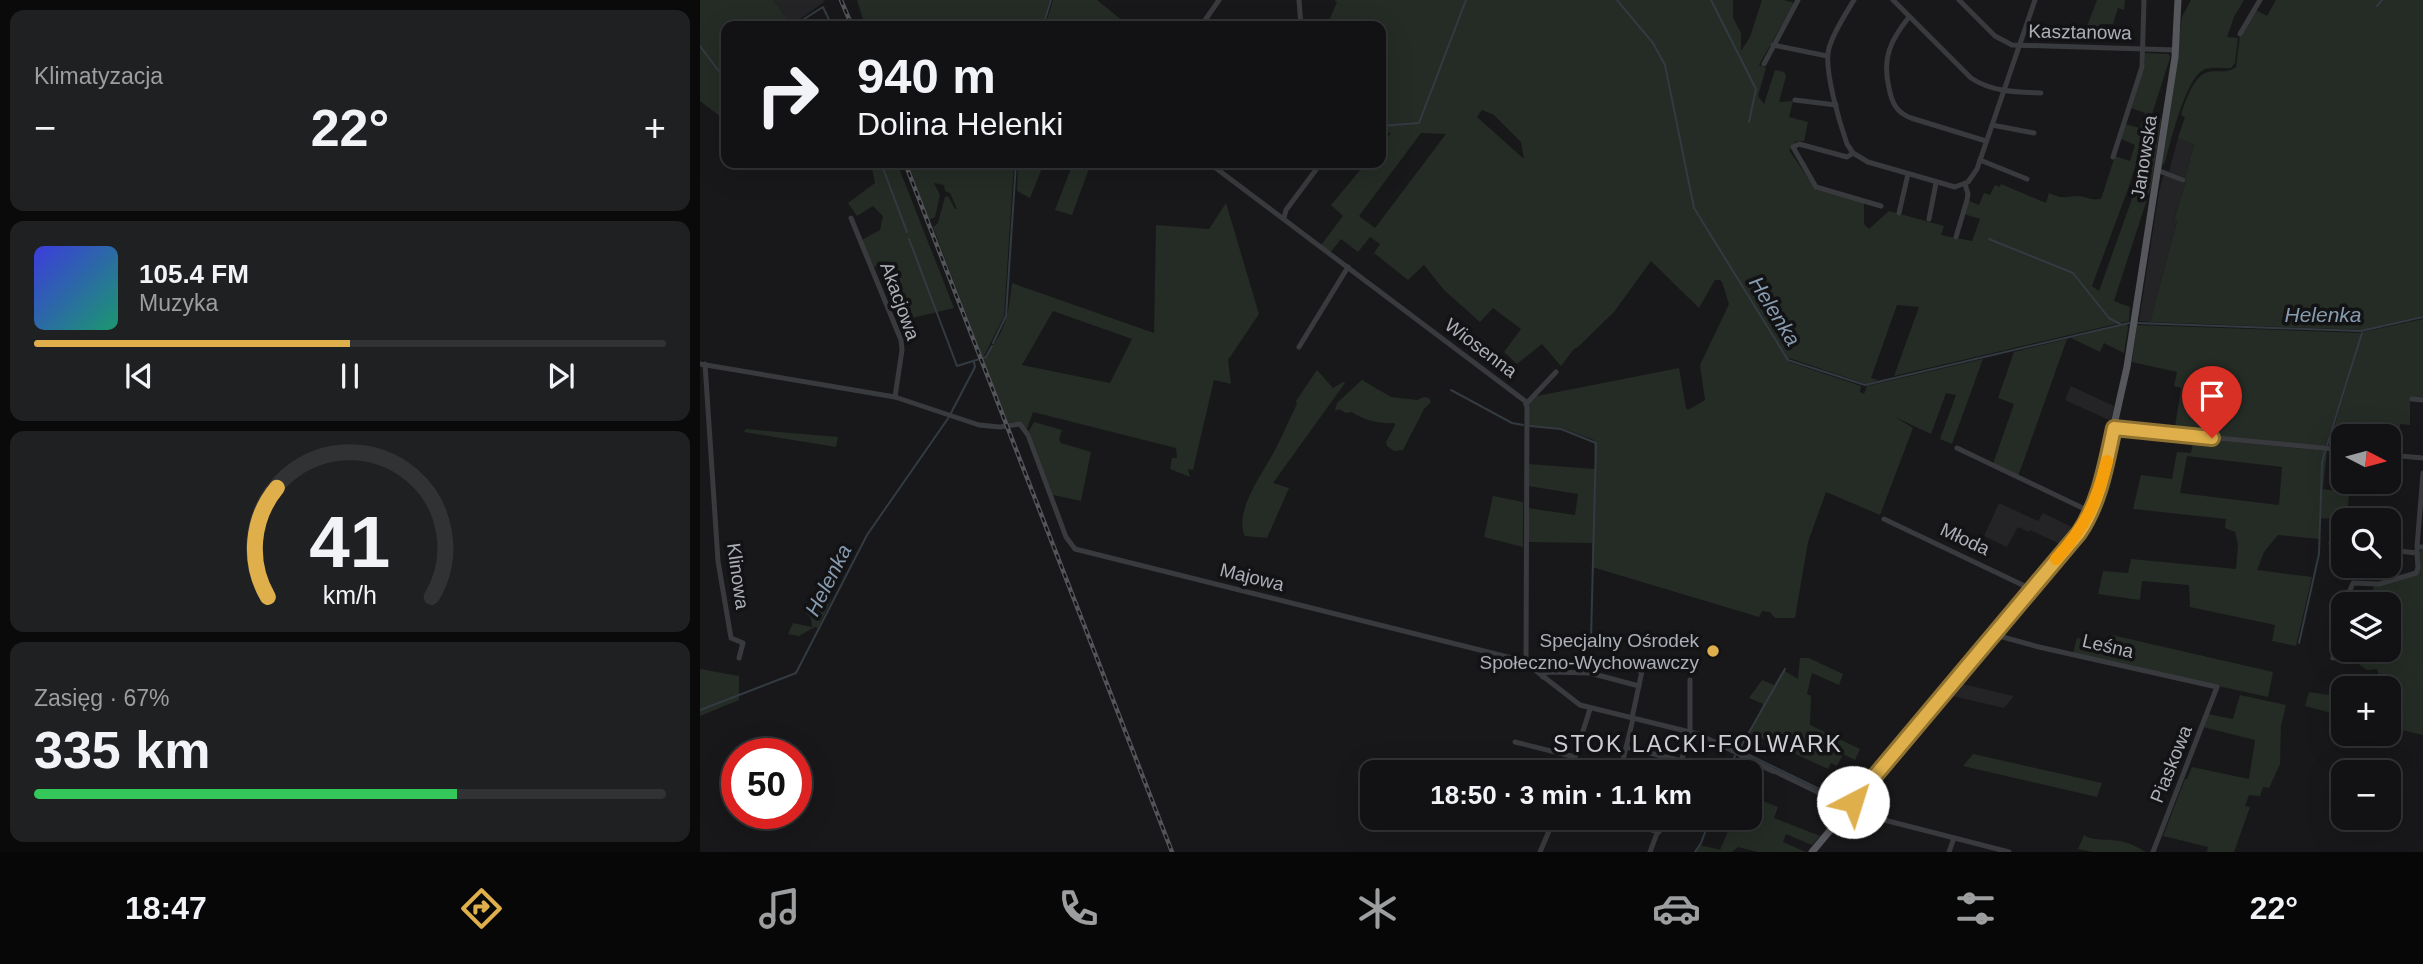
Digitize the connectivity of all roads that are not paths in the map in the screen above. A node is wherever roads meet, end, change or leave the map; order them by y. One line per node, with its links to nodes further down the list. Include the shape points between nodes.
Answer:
1 (1219, 0): 12 (street)
2 (1299, 0): 13 (street)
3 (1798, 0): 15 (street)
4 (1854, 0): 19 (street)
5 (1893, 0): 11 (street)
6 (1959, 0): 16 (street, Kasztanowa, via 1999,40)
7 (2035, 0): 16 (street)
8 (2144, 0): 17 (street)
9 (2178, 0): 18 (main road, Janowska)
10 (2260, 0): 14 (street)
11 (1909, 17): 21 (street, via 1971,78); 27 (street, via 1886,59 1893,104 1902,114)
12 (1204, 21)
13 (1301, 21)
14 (2240, 34)
15 (1773, 46): 19 (street); 20 (street)
16 (2019, 46): 17 (street, Kasztanowa); 21 (street)
17 (2143, 49): 18 (street, Kasztanowa); 29 (street, via 2142,67)
18 (2176, 50): 33 (main road, Janowska)
19 (1827, 56): 24 (street)
20 (1764, 64)
21 (2004, 90): 22 (street); 25 (street)
22 (2041, 93)
23 (1795, 100): 24 (street)
24 (1836, 105): 28 (street)
25 (1992, 125): 26 (street); 27 (street)
26 (2034, 133)
27 (1986, 141): 30 (street)
28 (1853, 153): 34 (street); 39 (street, via 1847,157 1799,144 1793,147 1816,187)
29 (2113, 158)
30 (1980, 160): 35 (street); 38 (street, via 1977,176)
31 (1216, 168): 42 (street, Wiosenna)
32 (1317, 168): 42 (street)
33 (2157, 170): 36 (street); 53 (main road, Janowska)
34 (1908, 174): 37 (street); 40 (street)
35 (2026, 179)
36 (2183, 180)
37 (1936, 183): 38 (street); 43 (street)
38 (1965, 184): 44 (street, via 1968,194)
39 (1881, 206)
40 (1899, 213)
41 (851, 218): 49 (street, Akacjowa, via 901,340)
42 (1284, 218): 45 (street, Wiosenna)
43 (1929, 219)
44 (1956, 237)
45 (1348, 267): 46 (street); 52 (street, Wiosenna)
46 (1299, 347)
47 (702, 364): 49 (street, Majowa); 68 (street, Klinowa, via 718,561 731,638 743,643)
48 (1556, 372): 52 (street)
49 (895, 397): 70 (street, Majowa, via 979,425 1020,424 1075,549)
50 (2412, 398): 51 (street)
51 (2423, 400)
52 (1526, 404): 70 (street, Wiosenna)
53 (2114, 428): 55 (street); 60 (main road, Janowska)
54 (1957, 448): 60 (street)
55 (2331, 449)
56 (2401, 456): 57 (street)
57 (2423, 458)
58 (2423, 473): 59 (street)
59 (2422, 490): 61 (street)
60 (2091, 512): 65 (main road, Janowska)
61 (2421, 516): 63 (street)
62 (1884, 519): 65 (street, Młoda)
63 (2419, 549): 64 (street); 66 (street, via 2416,573 2379,584 2353,583)
64 (2401, 550)
65 (2031, 589): 67 (main road, Janowska)
66 (2349, 592)
67 (1992, 634): 74 (street, Leśna); 85 (main road, Janowska)
68 (739, 658)
69 (1609, 662): 73 (street, via 1642,671)
70 (1526, 663): 71 (street, Majowa)
71 (1543, 677): 73 (street, via 1550,672 1590,673); 75 (street, Majowa)
72 (1690, 680): 77 (street)
73 (1639, 686): 76 (street)
74 (2217, 687): 96 (street, Piaskowa)
75 (1590, 709): 76 (street, Majowa); 80 (street)
76 (1632, 718): 77 (street, Majowa); 79 (street)
77 (1690, 732): 84 (street); 85 (street, Majowa)
78 (1515, 742): 80 (street)
79 (1626, 747): 82 (street); 83 (street)
80 (1575, 757): 81 (street)
81 (1574, 760)
82 (1623, 760)
83 (1678, 760)
84 (1682, 760)
85 (1848, 808): 89 (street, Majowa); 93 (main road, Janowska)
86 (1549, 830): 91 (street)
87 (1651, 830): 88 (street)
88 (1658, 832): 92 (street)
89 (1954, 838): 90 (street, Majowa); 94 (street)
90 (1995, 850): 95 (street, Majowa)
91 (1540, 852)
92 (1650, 852)
93 (1812, 852)
94 (1949, 852)
95 (2009, 852)
96 (2153, 852)

